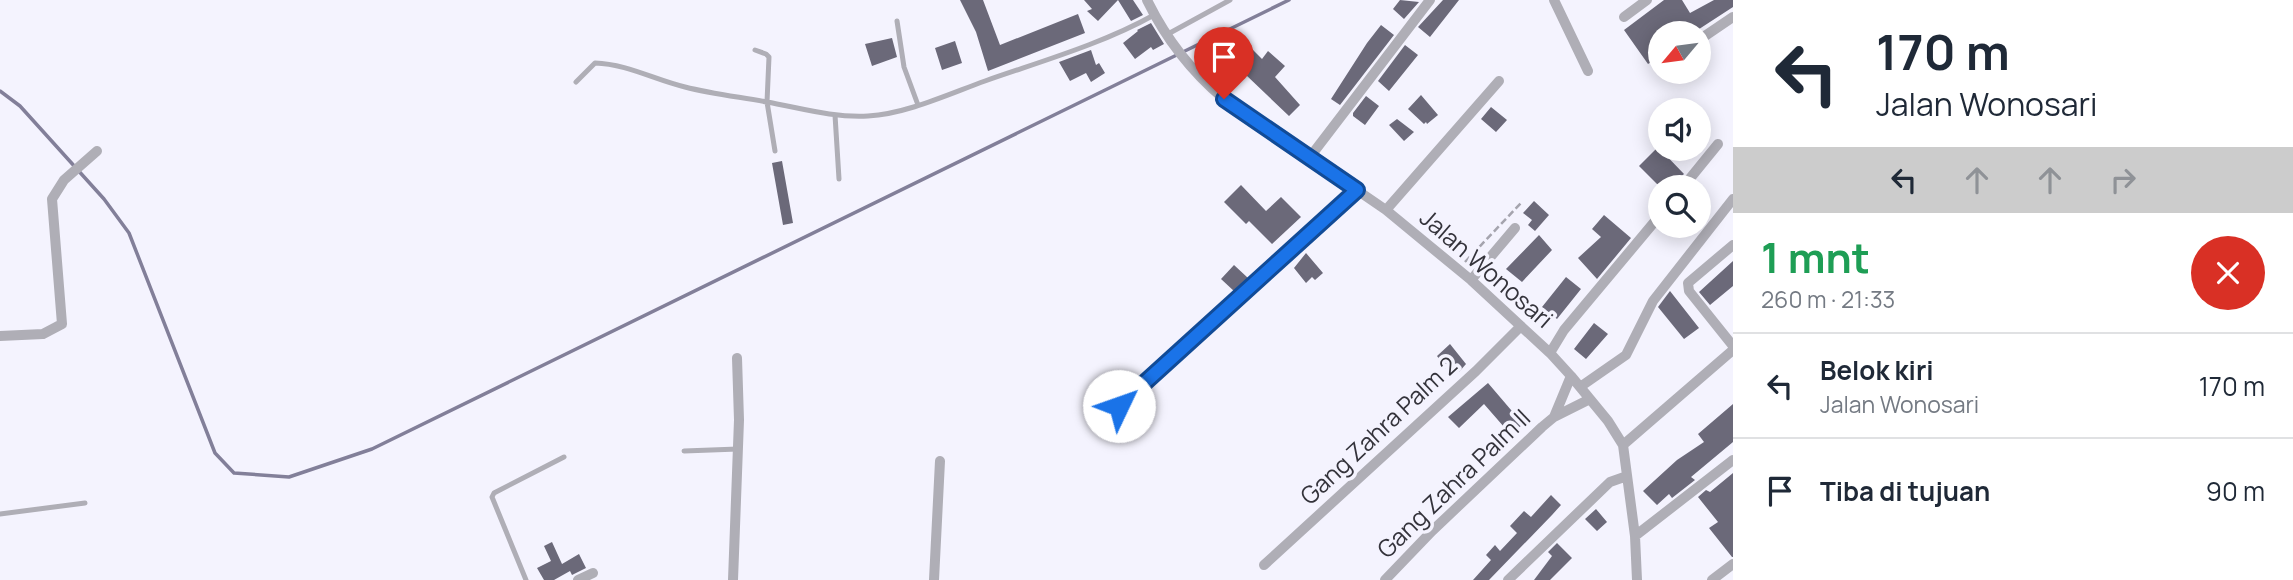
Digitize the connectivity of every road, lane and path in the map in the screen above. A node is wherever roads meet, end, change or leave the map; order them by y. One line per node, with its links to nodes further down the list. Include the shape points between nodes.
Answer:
1 (1147, 0): 6 (street, Jalan Wonosari)
2 (1230, 0): 11 (lane)
3 (1430, 0): 22 (street)
4 (1554, 0): 13 (street)
5 (1647, 0): 7 (street)
6 (1154, 15): 11 (street, Jalan Wonosari); 17 (lane, via 1130,28)
7 (1624, 17)
8 (1733, 17): 10 (street)
9 (897, 21): 17 (lane, via 904,67)
10 (1712, 31)
11 (1170, 36): 22 (street, Jalan Wonosari, via 1191,67 1224,99)
12 (755, 50): 16 (lane, via 769,57)
13 (1588, 71)
14 (1499, 81): 28 (street)
15 (576, 82): 16 (lane, via 595,63 605,63 684,87)
16 (767, 102): 18 (lane); 21 (lane)
17 (918, 104): 18 (lane, via 870,116)
18 (835, 115): 24 (lane)
19 (1718, 144): 23 (street)
20 (97, 151): 35 (street, via 64,180 52,199 62,324 43,334)
21 (775, 151)
22 (1310, 157): 25 (street, Jalan Wonosari)
23 (1693, 175)
24 (839, 179)
25 (1357, 190): 28 (street, Jalan Wonosari); 42 (lane)
26 (1733, 199): 40 (street, via 1653,301 1626,355)
27 (1521, 203): 32 (path)
28 (1386, 210): 32 (street, Jalan Wonosari)
29 (1515, 228): 33 (street)
30 (1648, 230): 37 (street)
31 (1733, 245): 36 (street, via 1688,283)
32 (1458, 270): 33 (street, Jalan Wonosari)
33 (1471, 280): 34 (street, Jalan Wonosari)
34 (1521, 326): 37 (street, Jalan Wonosari); 55 (street, Gang Zahra Palm 2)
35 (0, 336)
36 (1733, 348): 44 (street)
37 (1550, 353): 39 (street, Jalan Wonosari)
38 (737, 358): 45 (street)
39 (1571, 376): 40 (street, Jalan Wonosari); 43 (street)
40 (1580, 387): 41 (street, Jalan Wonosari)
41 (1590, 399): 43 (street, Gang Zahra Palm II); 44 (street, Jalan Wonosari)
42 (1119, 406)
43 (1554, 417): 61 (street, Gang Zahra Palm II)
44 (1623, 445): 50 (street, Jalan Wonosari)
45 (738, 449): 46 (lane); 59 (street)
46 (684, 451)
47 (564, 457): 57 (lane, via 492,498)
48 (1733, 460): 53 (street)
49 (940, 461): 60 (street)
50 (1627, 476): 53 (street, Jalan Wonosari); 62 (street, via 1610,482)
51 (85, 503): 52 (lane)
52 (0, 514)
53 (1635, 536): 63 (street, Jalan Wonosari)
54 (1733, 564): 64 (street)
55 (1264, 565)
56 (593, 573): 58 (street)
57 (526, 580)
58 (578, 580)
59 (733, 580)
60 (934, 580)
61 (1385, 580)
62 (1508, 580)
63 (1637, 580)
64 (1712, 580)

